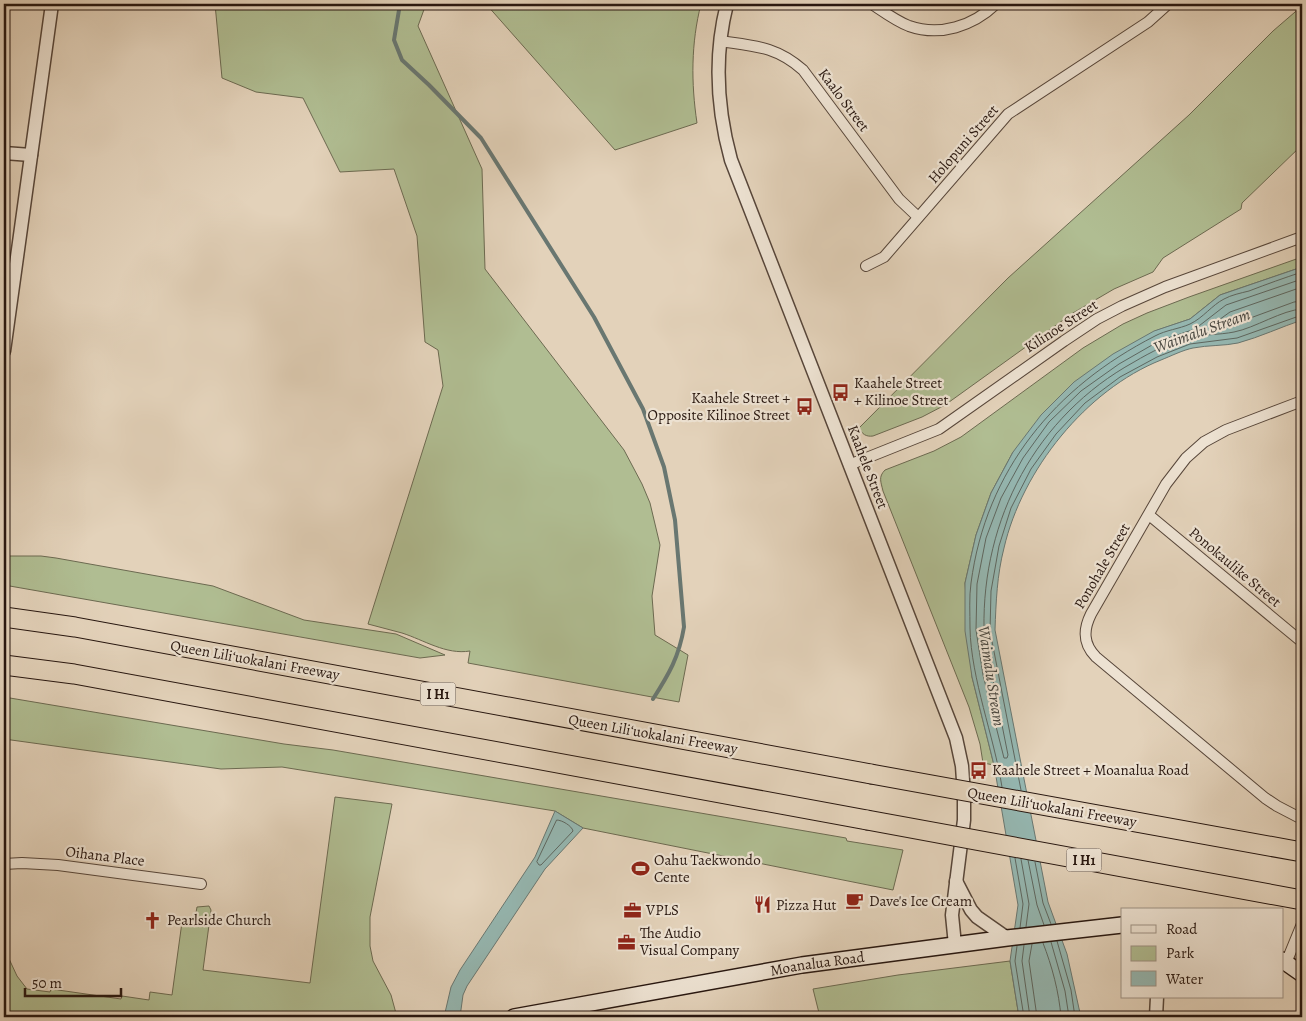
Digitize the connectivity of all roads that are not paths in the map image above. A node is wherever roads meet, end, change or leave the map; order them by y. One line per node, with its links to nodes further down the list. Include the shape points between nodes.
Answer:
1 (52, 4): 8 (street)
2 (727, 4): 6 (street, Kaahele Street)
3 (872, 4): 4 (street, via 909,26 930,30 968,24)
4 (996, 4)
5 (1168, 4): 9 (street, Holopuni Street, via 1148,22 1008,114)
6 (720, 41): 9 (street, Kaalo Street, via 778,52 803,70 899,199); 14 (street, Kaahele Street, via 719,91 731,160)
7 (4, 153): 8 (street)
8 (31, 155): 12 (street)
9 (918, 217): 11 (street, Holopuni Street, via 884,257)
10 (1302, 237): 14 (street, Kilinoe Street, via 1122,306 1056,346 939,429)
11 (866, 266)
12 (4, 351)
13 (1302, 401): 15 (street, Ponohale Street, via 1240,423 1204,442 1172,475)
14 (850, 465): 22 (street, Kaahele Street, via 956,738 964,820)
15 (1149, 515): 17 (street, Ponokaulike Street); 19 (street, Ponohale Street, via 1088,620 1085,632 1088,648 1265,798)
16 (4, 617): 20 (highway, Queen Liliʻuokalani Freeway / I H1, bridge, via 75,627)
17 (1302, 642)
18 (4, 665): 24 (highway, I H1, bridge, via 94,678)
19 (1302, 818)
20 (1302, 852)
21 (4, 864): 23 (street, Oihana Place, via 58,865)
22 (956, 880): 27 (street, via 977,917); 28 (street, Kaahele Street, via 951,921)
23 (201, 884)
24 (1302, 900)
25 (1302, 924): 29 (street)
26 (1121, 925): 27 (main road, Moanalua Road)
27 (1007, 938): 28 (main road, Moanalua Road)
28 (956, 945): 32 (main road, Moanalua Road, via 802,965)
29 (1284, 962): 30 (main road)
30 (1302, 974)
31 (1157, 998): 33 (street)
32 (514, 1017)
33 (1156, 1017)

